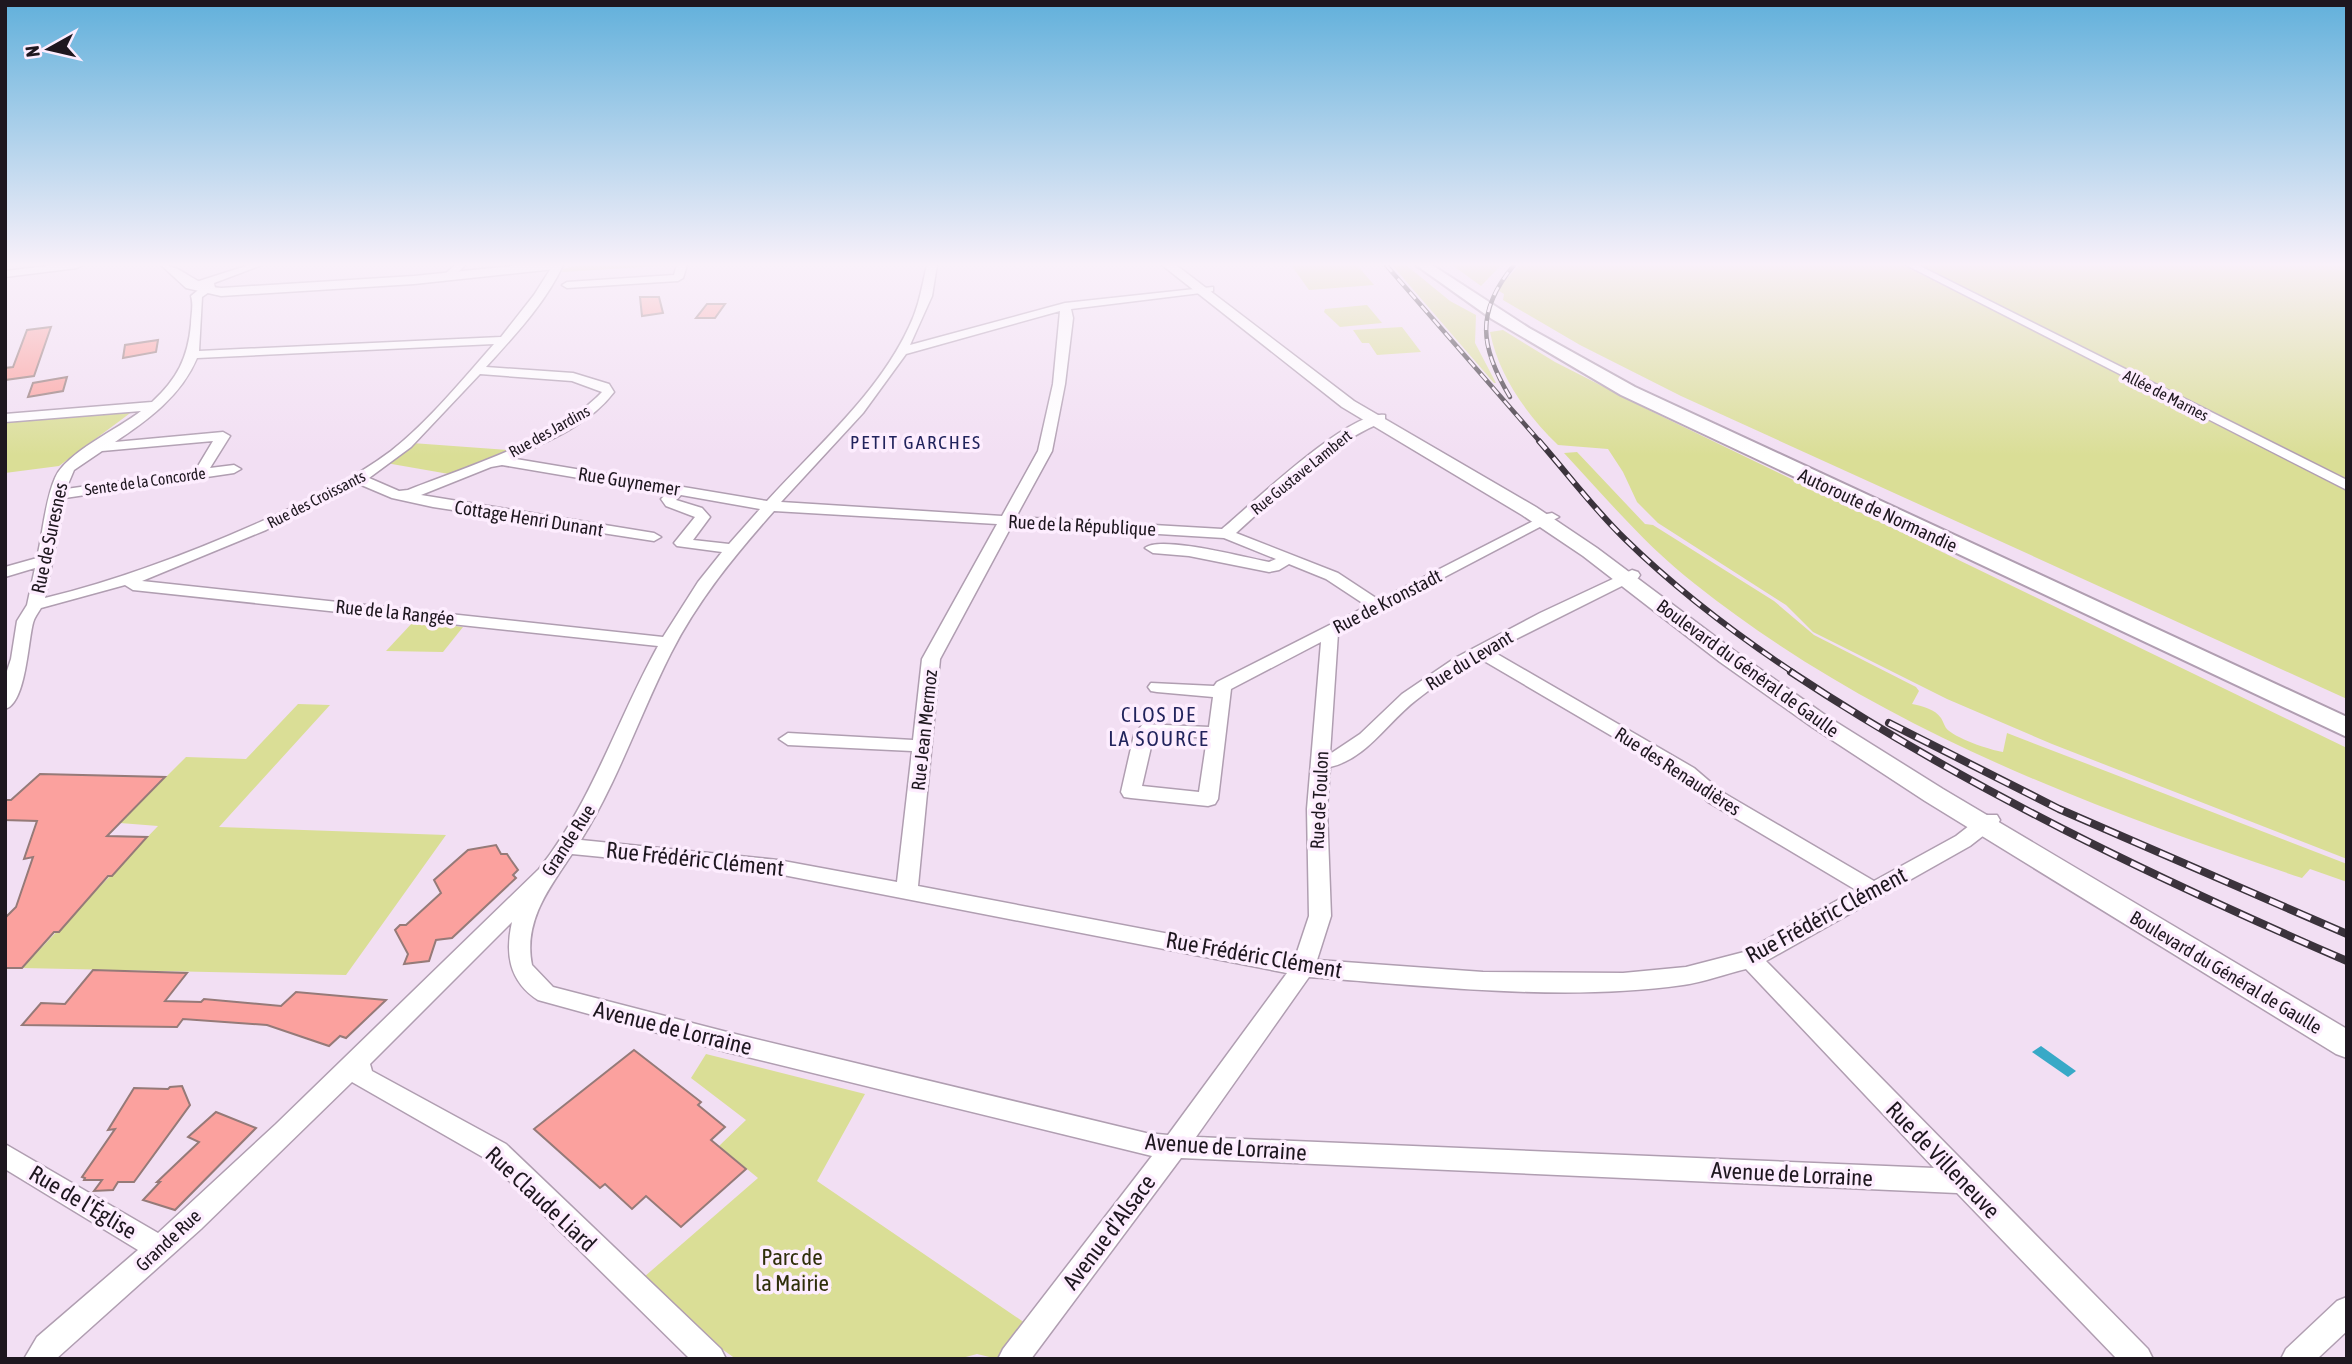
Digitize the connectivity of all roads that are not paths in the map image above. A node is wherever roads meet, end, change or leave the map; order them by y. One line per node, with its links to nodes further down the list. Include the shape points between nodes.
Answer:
1 (197, 329): 12 (street, Rue de Suresnes)
2 (515, 329): 10 (street, Rue des Croissants)
3 (913, 329): 11 (street, Grande Rue)
4 (984, 329): 11 (street)
5 (1066, 329): 28 (street, Rue Jean Mermoz, via 1045,451)
6 (1253, 329): 16 (main road, Boulevard du Général de Gaulle, via 1328,390)
7 (1515, 329): 47 (highway, Autoroute de Normandie, via 1628,391)
8 (1540, 329): 46 (highway, Autoroute de Normandie, via 1644,387)
9 (2036, 329): 22 (street, Allée de Marnes)
10 (506, 340): 12 (street); 13 (street, Rue des Croissants)
11 (900, 352): 26 (street, Grande Rue, via 872,397)
12 (192, 355): 14 (street, Rue de Suresnes, via 177,383)
13 (476, 370): 18 (street, Rue des Jardins, via 573,377 608,392 576,419); 21 (street, Rue des Croissants, via 408,441)
14 (155, 406): 15 (street); 24 (street, Rue de Suresnes, via 69,467)
15 (5, 418)
16 (1376, 419): 27 (main road, Boulevard du Général de Gaulle); 29 (street, Rue Gustave Lambert, via 1359,425 1303,468)
17 (103, 447): 20 (street, via 223,436)
18 (486, 463): 23 (street, Rue Guynemer, via 502,461); 25 (street, Rue des Jardins)
19 (234, 469): 20 (street, Sente de la Concorde)
20 (200, 473): 24 (street, Sente de la Concorde)
21 (359, 479): 25 (street); 36 (street, Rue des Croissants, via 234,539)
22 (2347, 486)
23 (680, 489): 26 (street, Rue Guynemer); 31 (street, via 668,499 671,503 703,517 682,543)
24 (57, 495): 34 (street, Rue de Suresnes)
25 (406, 495): 30 (street, Cottage Henri Dunant, via 432,503)
26 (770, 506): 28 (street, Rue de la République); 31 (street, Grande Rue)
27 (1548, 519): 37 (main road, Boulevard du Général de Gaulle); 39 (street, Rue de Kronstadt)
28 (1004, 521): 29 (street, Rue de la République); 50 (street, Rue Jean Mermoz, via 931,659)
29 (1227, 534): 33 (street, Rue de la République)
30 (654, 537)
31 (733, 548): 41 (street, Grande Rue)
32 (1153, 548): 33 (street, via 1269,567)
33 (1288, 558): 39 (street, Rue de la République, via 1332,576)
34 (43, 561): 35 (street); 38 (street, Rue de Suresnes)
35 (5, 572)
36 (136, 576): 38 (street, Rue des Croissants); 41 (street, Rue de la Rangée, via 133,585)
37 (1628, 576): 42 (street, Rue du Levant); 52 (main road, Boulevard du Général de Gaulle, via 1752,666)
38 (35, 605): 45 (street, Rue de Suresnes, via 25,621 20,659)
39 (1378, 606): 40 (street, Rue de Kronstadt)
40 (1330, 629): 44 (street, Rue de Kronstadt); 51 (street, Rue de Toulon)
41 (666, 642): 53 (street, Grande Rue, via 603,784)
42 (1481, 652): 51 (street, Rue du Levant, via 1406,700 1339,758); 56 (street, Rue des Renaudières, via 1687,772 1715,797)
43 (1157, 687): 44 (street)
44 (1222, 689): 48 (street)
45 (5, 704)
46 (2347, 711)
47 (2347, 728)
48 (1217, 733): 48 (street, via 1208,799 1131,792 1143,735 1149,728)
49 (789, 739): 50 (street)
50 (923, 746): 55 (street, Rue Jean Mermoz)
51 (1320, 762): 58 (street, Rue de Toulon, via 1316,834 1320,916)
52 (1987, 822): 56 (street, Rue Frédéric Clément, via 1963,841); 59 (main road, Boulevard du Général de Gaulle); 60 (main road, Boulevard du Général de Gaulle)
53 (568, 846): 54 (street, Grande Rue); 55 (street, Rue Frédéric Clément, via 778,867)
54 (539, 885): 61 (street, Grande Rue); 62 (street, Avenue de Lorraine, via 526,910 520,957 525,973 547,994 727,1042)
55 (907, 891): 58 (street, Rue Frédéric Clément)
56 (1874, 891): 57 (street, Rue Frédéric Clément)
57 (1750, 959): 58 (street, Rue Frédéric Clément, via 1686,976 1623,982 1483,981); 64 (street, Rue de Villeneuve)
58 (1303, 968): 62 (street, Avenue d'Alsace)
59 (2347, 1031)
60 (2347, 1045)
61 (357, 1062): 65 (street, Grande Rue); 68 (street, Rue Claude Liard, via 362,1077 497,1152)
62 (1174, 1147): 64 (street, Avenue de Lorraine); 69 (street, Avenue d'Alsace)
63 (5, 1155): 65 (street, Rue de l'Église)
64 (1962, 1181): 70 (street, Rue de Villeneuve)
65 (161, 1247): 67 (street, Grande Rue)
66 (2347, 1311): 71 (street)
67 (39, 1359)
68 (711, 1359)
69 (1013, 1359)
70 (2138, 1359)
71 (2296, 1359)

